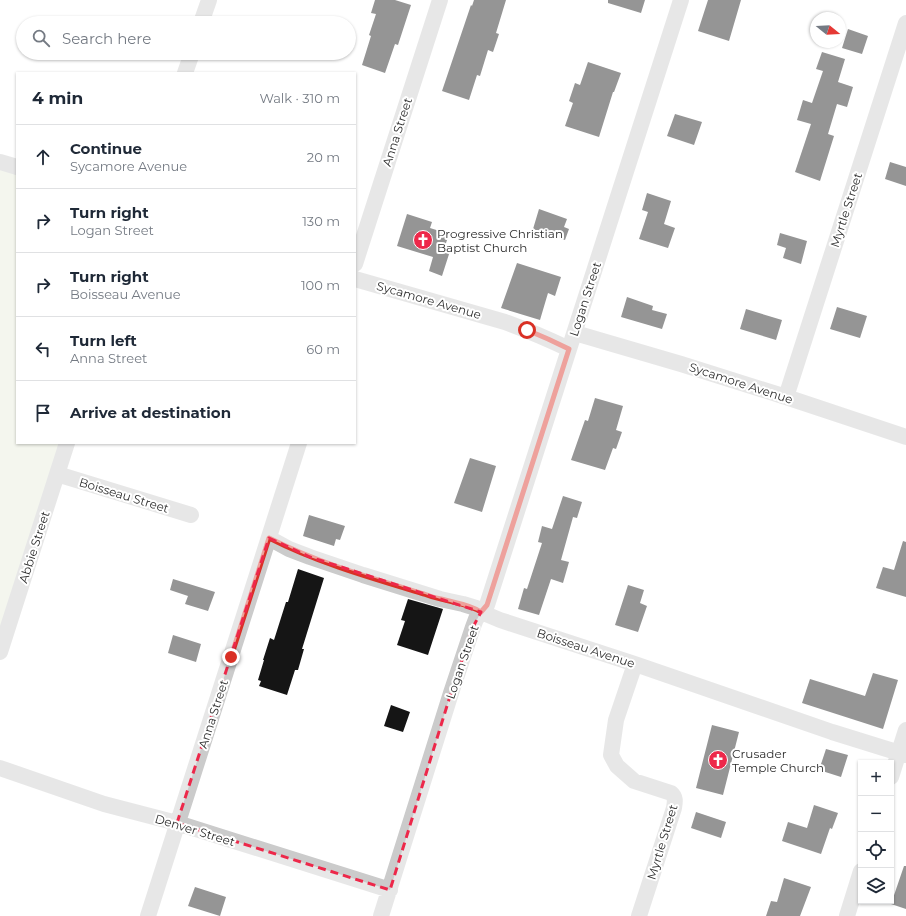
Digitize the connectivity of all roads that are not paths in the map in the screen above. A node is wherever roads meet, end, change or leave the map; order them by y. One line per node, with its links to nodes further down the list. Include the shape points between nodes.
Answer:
1 (209, 0): 4 (street)
2 (440, 0): 10 (street, Anna Street)
3 (681, 0): 12 (street, Logan Street)
4 (203, 16)
5 (906, 23): 14 (street, Myrtle Street)
6 (190, 60): 7 (street)
7 (186, 72)
8 (0, 162): 9 (street)
9 (16, 167)
10 (356, 261)
11 (356, 279): 13 (street, Sycamore Avenue, via 505,322)
12 (575, 333): 13 (street, Logan Street); 14 (street, Sycamore Avenue)
13 (569, 349): 21 (street, Logan Street, via 487,605)
14 (786, 396): 15 (street, Sycamore Avenue)
15 (906, 437)
16 (67, 444): 18 (street, Abbie Street)
17 (299, 444): 20 (street, Anna Street)
18 (57, 474): 19 (street, Boisseau Street); 22 (street, Abbie Street)
19 (191, 515)
20 (269, 538): 21 (street, Boisseau Avenue, via 289,549 324,562 476,608); 28 (street, Anna Street)
21 (481, 612): 23 (street, Boisseau Avenue); 30 (street, Logan Street, via 476,619 451,692)
22 (0, 652)
23 (635, 664): 25 (street, Boisseau Avenue); 33 (street, Myrtle Street, via 616,720 611,755 617,766 634,781 671,793 675,800)
24 (906, 730): 25 (street)
25 (902, 754): 27 (street)
26 (0, 768): 28 (street, Denver Street, via 104,804)
27 (894, 771)
28 (177, 823): 30 (street, Denver Street); 31 (street, Anna Street)
29 (858, 881): 34 (street)
30 (390, 890): 32 (street, Logan Street)
31 (148, 916)
32 (381, 916)
33 (638, 916)
34 (847, 916)

